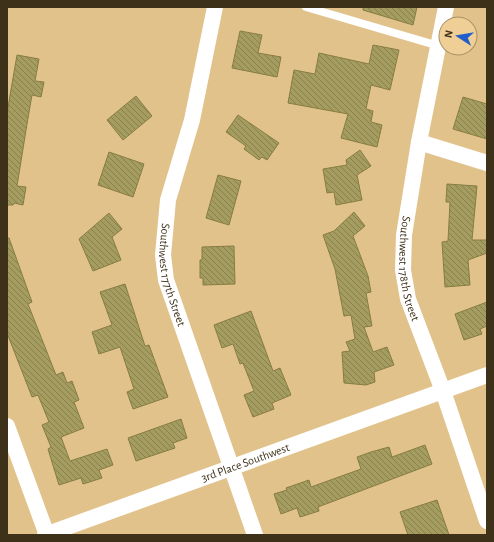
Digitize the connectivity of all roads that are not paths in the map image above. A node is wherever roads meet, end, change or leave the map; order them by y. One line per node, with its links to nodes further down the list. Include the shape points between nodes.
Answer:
1 (215, 7): 10 (street, Southwest 177th Street, via 192,120 168,200 163,255 166,280)
2 (306, 7): 3 (lane)
3 (438, 46)
4 (438, 51): 5 (street, Southwest 178th Street)
5 (419, 142): 6 (street); 8 (street, Southwest 178th Street, via 404,235 403,270 408,299)
6 (487, 164)
7 (487, 375): 8 (street, 3rd Place Southwest)
8 (443, 391): 10 (street, 3rd Place Southwest); 11 (street, Southwest 178th Street)
9 (7, 426): 12 (street)
10 (230, 468): 12 (street, 3rd Place Southwest); 13 (street, Southwest 177th Street)
11 (487, 521)
12 (46, 535)
13 (255, 535)

